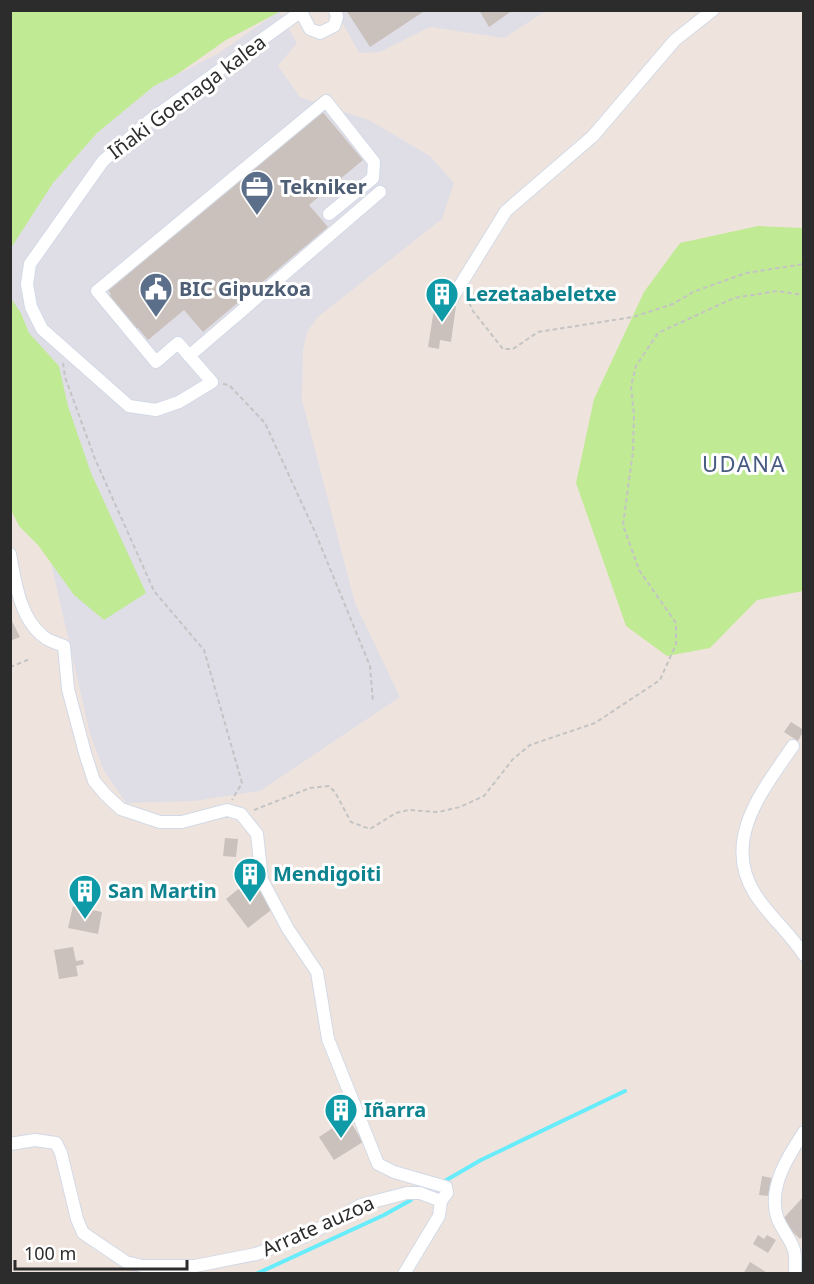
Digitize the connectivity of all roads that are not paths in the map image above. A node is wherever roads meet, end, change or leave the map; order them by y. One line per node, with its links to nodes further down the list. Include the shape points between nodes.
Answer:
1 (335, 10): 3 (street, via 334,26 320,33 310,29)
2 (713, 10): 6 (street, via 675,40 593,136 506,211)
3 (302, 11): 7 (street, Iñaki Goenaga kalea, via 150,120 103,161 30,264 27,284 31,306 42,329 129,405 156,410 179,402 212,382)
4 (380, 192): 7 (street)
5 (329, 214): 7 (street, via 373,178 374,162 326,101 97,291 156,362 178,343)
6 (451, 300)
7 (189, 356)
8 (10, 555): 13 (street, via 28,618 43,637 64,646 68,689 94,781 121,808 160,822 183,822 227,810 245,818 257,834 262,880 317,972 328,1039 378,1164 442,1186 447,1193)
9 (793, 746): 10 (street, via 754,804 741,838 745,874 755,895)
10 (804, 955)
11 (804, 1132): 15 (street, via 776,1184 775,1198 777,1217 794,1250)
12 (10, 1144): 13 (street, Arrate auzoa, via 35,1140 56,1143 83,1233 105,1251 142,1266 195,1266 256,1254 308,1235 361,1205 407,1193)
13 (441, 1201): 14 (street, via 439,1216)
14 (404, 1274)
15 (795, 1274)

